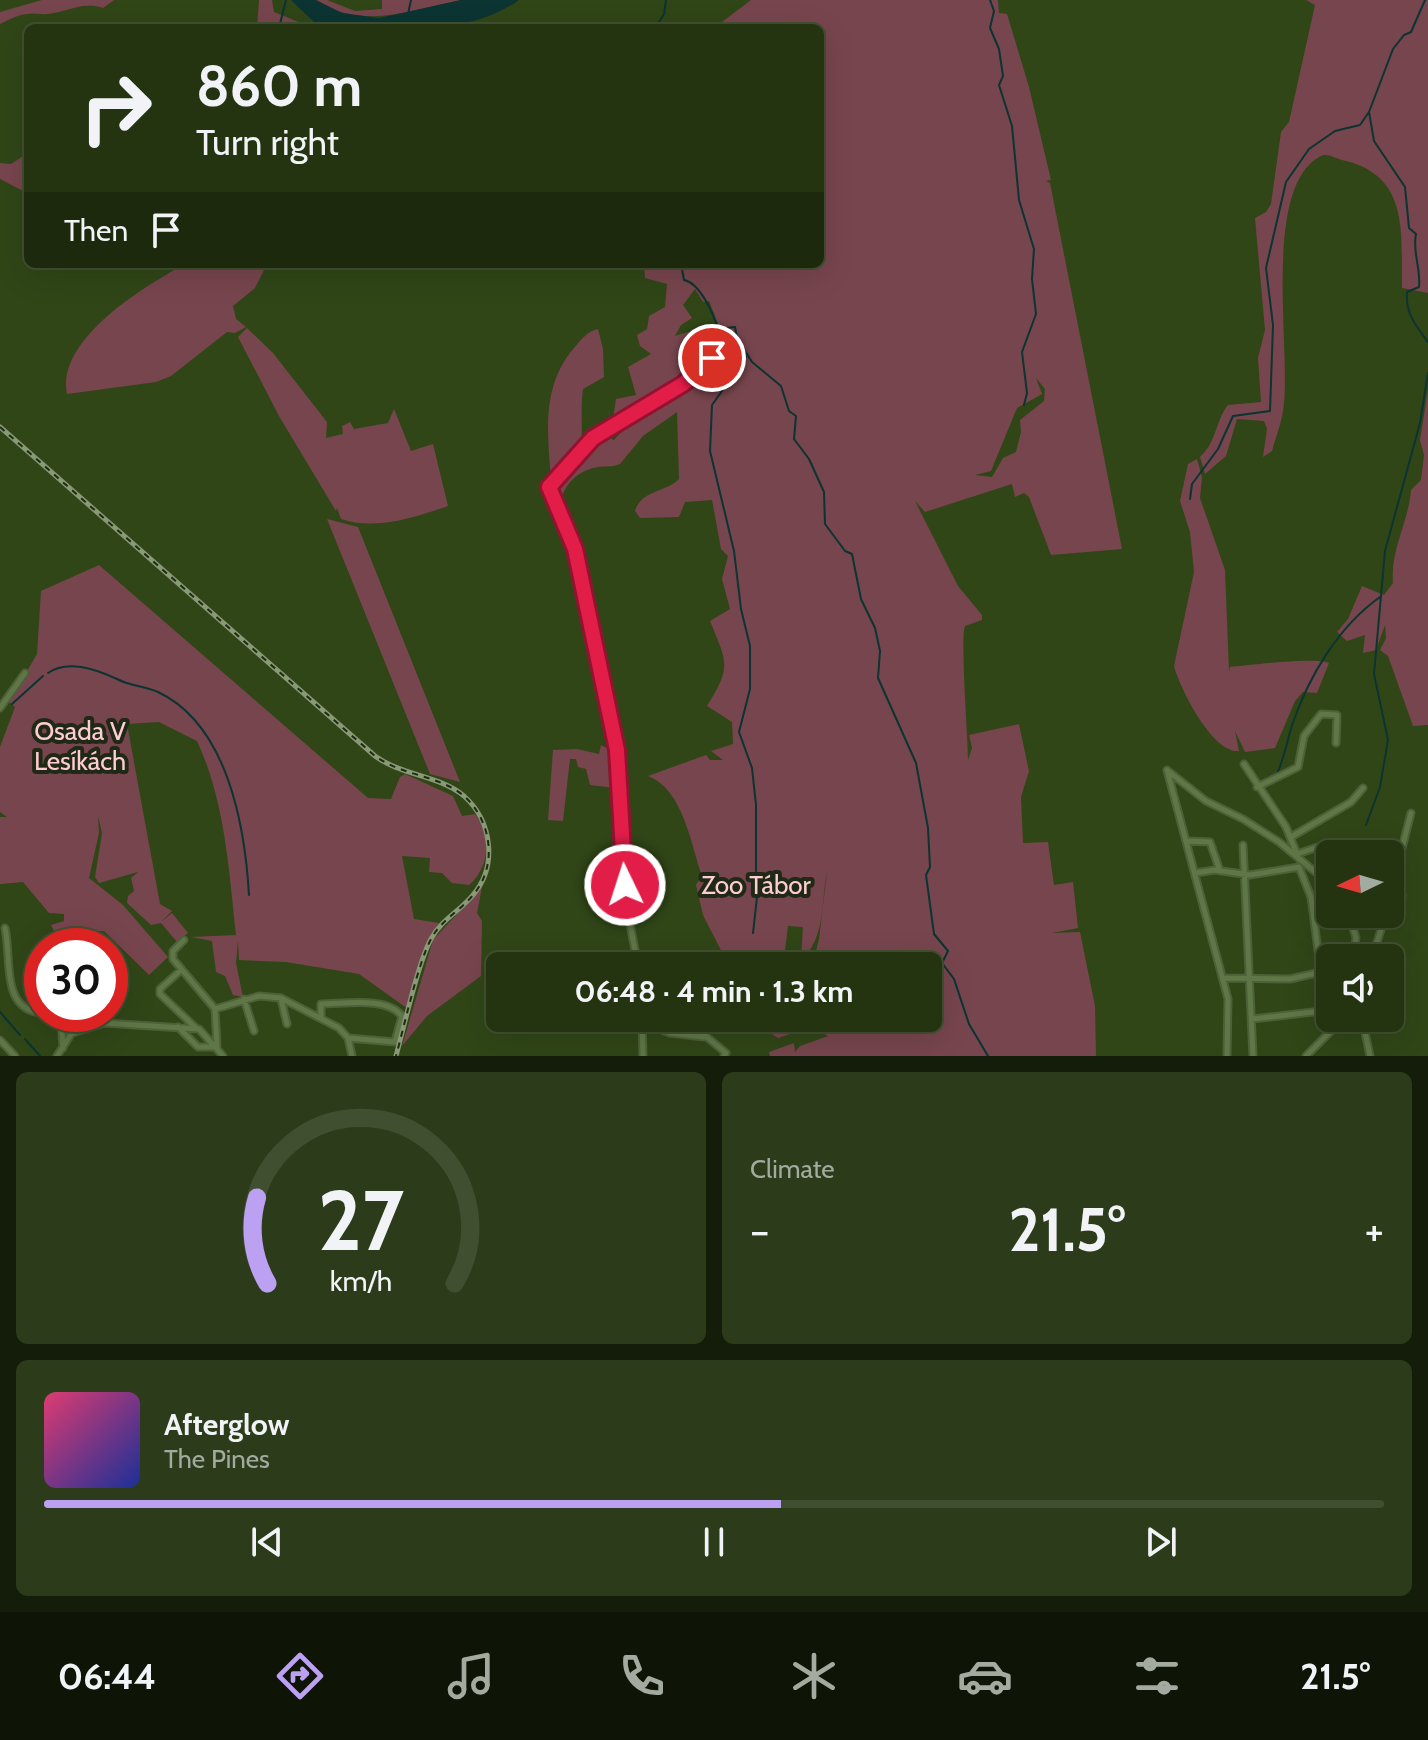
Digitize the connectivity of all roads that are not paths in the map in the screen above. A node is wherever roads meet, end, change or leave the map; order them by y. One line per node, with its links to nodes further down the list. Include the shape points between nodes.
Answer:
1 (728, 349): 23 (street, via 593,438 549,487 575,549 617,750 627,908)
2 (25, 673): 3 (street)
3 (0, 708)
4 (1336, 743): 6 (street, via 1337,715 1321,714 1304,736 1298,767)
5 (1244, 764): 6 (street)
6 (1257, 787): 9 (street)
7 (1363, 788): 9 (street, via 1351,802)
8 (1411, 813): 10 (street)
9 (1291, 837): 14 (street)
10 (1404, 840)
11 (1186, 841): 15 (street, via 1167,770 1199,797 1243,819); 16 (street, via 1210,842); 18 (street)
12 (1243, 845): 19 (street)
13 (1316, 848): 14 (street)
14 (1297, 854): 15 (street)
15 (1300, 865): 17 (street); 19 (street); 22 (street)
16 (1220, 871): 18 (street); 19 (street)
17 (1315, 872)
18 (1195, 873): 26 (street)
19 (1243, 875): 27 (street)
20 (5, 928): 30 (street, via 14,997)
21 (184, 940): 24 (street, via 172,954)
22 (1317, 944)
23 (635, 952)
24 (181, 970): 31 (street); 37 (street, via 160,994)
25 (1316, 974): 27 (street)
26 (1223, 978): 27 (street); 56 (street)
27 (1250, 979): 34 (street)
28 (281, 998): 29 (street); 33 (street); 35 (street)
29 (244, 999): 31 (street); 38 (street)
30 (24, 1008)
31 (215, 1009): 48 (street)
32 (1316, 1012): 34 (street)
33 (321, 1017): 46 (street); 46 (street, via 321,1004 378,1004 402,1016 395,1042)
34 (1252, 1019): 57 (street)
35 (287, 1024)
36 (178, 1027): 37 (street); 48 (street, via 203,1048); 49 (street, via 98,1024 72,1033)
37 (197, 1028): 48 (street)
38 (254, 1031)
39 (62, 1032): 49 (street)
40 (642, 1032): 54 (street)
41 (679, 1032): 45 (street)
42 (699, 1032): 45 (street)
43 (1330, 1032): 58 (street)
44 (1364, 1032): 59 (street)
45 (704, 1037): 55 (street)
46 (348, 1038): 53 (street)
47 (0, 1040): 50 (street)
48 (215, 1044): 52 (street)
49 (63, 1049): 51 (street)
50 (15, 1056)
51 (57, 1056)
52 (223, 1056)
53 (352, 1056)
54 (643, 1056)
55 (724, 1056)
56 (1227, 1056)
57 (1253, 1056)
58 (1306, 1056)
59 (1370, 1056)

